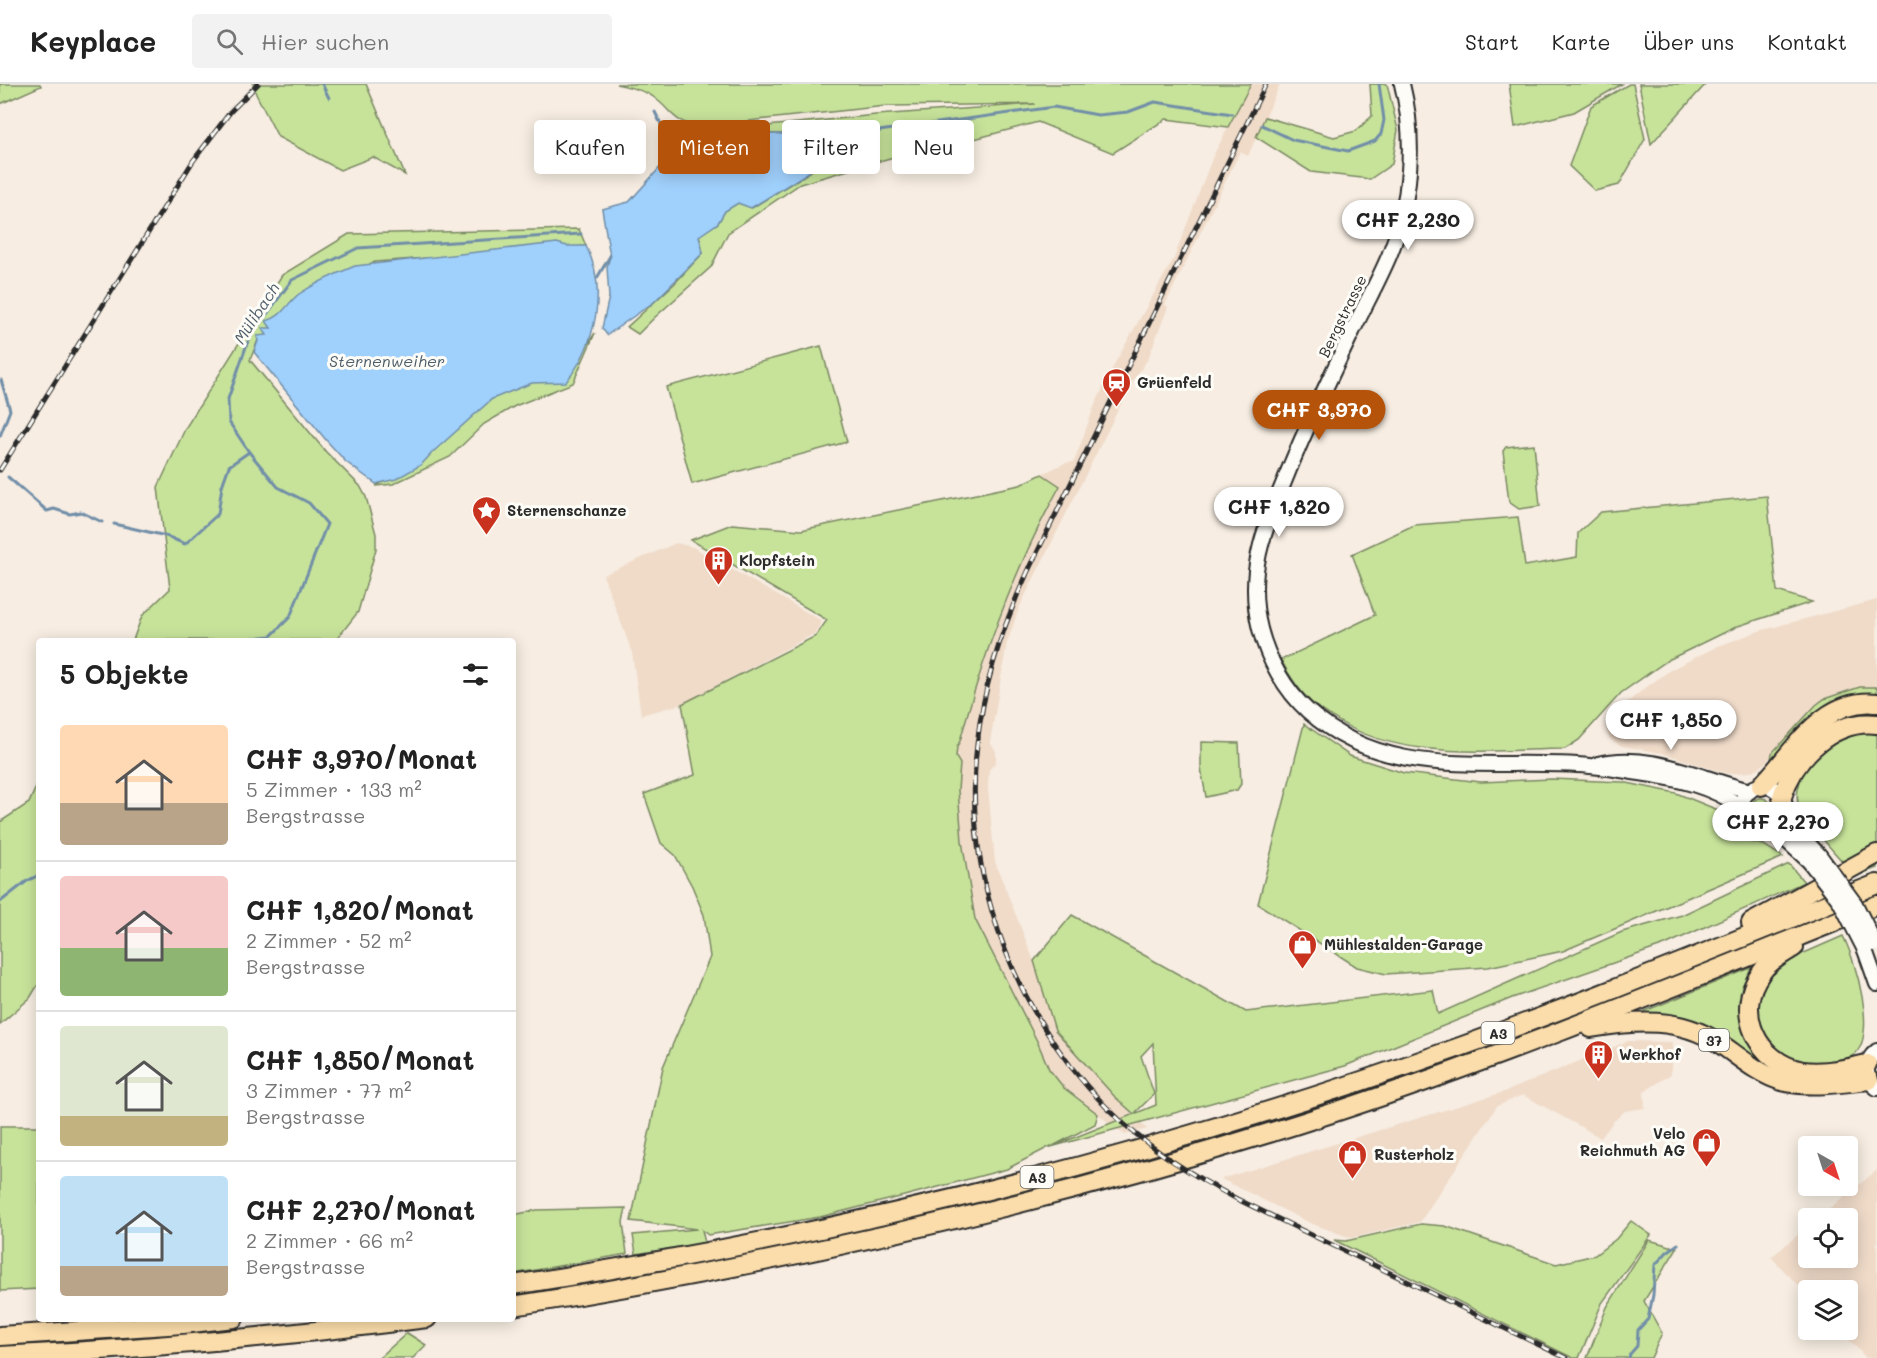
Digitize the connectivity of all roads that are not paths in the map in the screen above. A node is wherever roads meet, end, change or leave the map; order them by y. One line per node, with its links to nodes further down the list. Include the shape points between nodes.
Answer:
1 (1402, 84): 4 (main road, Bergstrasse, via 1410,147 1400,224 1295,456 1258,548 1254,595 1263,639 1272,663 1294,698 1336,732 1360,745 1428,762)
2 (1877, 703): 5 (highway, via 1852,705 1827,715)
3 (1877, 724): 6 (highway, via 1849,725 1822,740 1794,772)
4 (1590, 766): 5 (main road, Bergstrasse, via 1615,760 1642,762); 7 (main road, Bergstrasse, via 1688,783 1728,797)
5 (1755, 788): 6 (main road, Bergstrasse, via 1776,790); 7 (main road)
6 (1782, 797): 8 (main road)
7 (1741, 807): 9 (main road, Bergstrasse, via 1748,824)
8 (1783, 817): 9 (main road); 11 (main road, Bergstrasse)
9 (1771, 829): 11 (main road, Bergstrasse)
10 (1877, 854): 16 (highway)
11 (1814, 858): 15 (main road, Bergstrasse, bridge, via 1855,904)
12 (1877, 884): 16 (highway, A3)
13 (1877, 906): 14 (highway, A3)
14 (1831, 924): 18 (highway, A3); 19 (highway, via 1764,969 1751,993 1750,1024 1762,1048 1790,1067 1819,1072)
15 (1872, 948): 17 (main road, Bergstrasse)
16 (1670, 966): 20 (highway, A3, via 1394,1070 1076,1167 821,1229)
17 (1877, 984)
18 (1551, 1036): 19 (highway, 37, via 1628,1022 1667,1023 1705,1035 1758,1071 1782,1081 1811,1084); 21 (highway, A3, via 1335,1112 1000,1209 753,1265)
19 (1872, 1071)
20 (516, 1284)
21 (516, 1305)
22 (200, 1322): 24 (highway)
23 (392, 1322): 25 (highway, via 214,1342)
24 (0, 1336)
25 (0, 1356)

